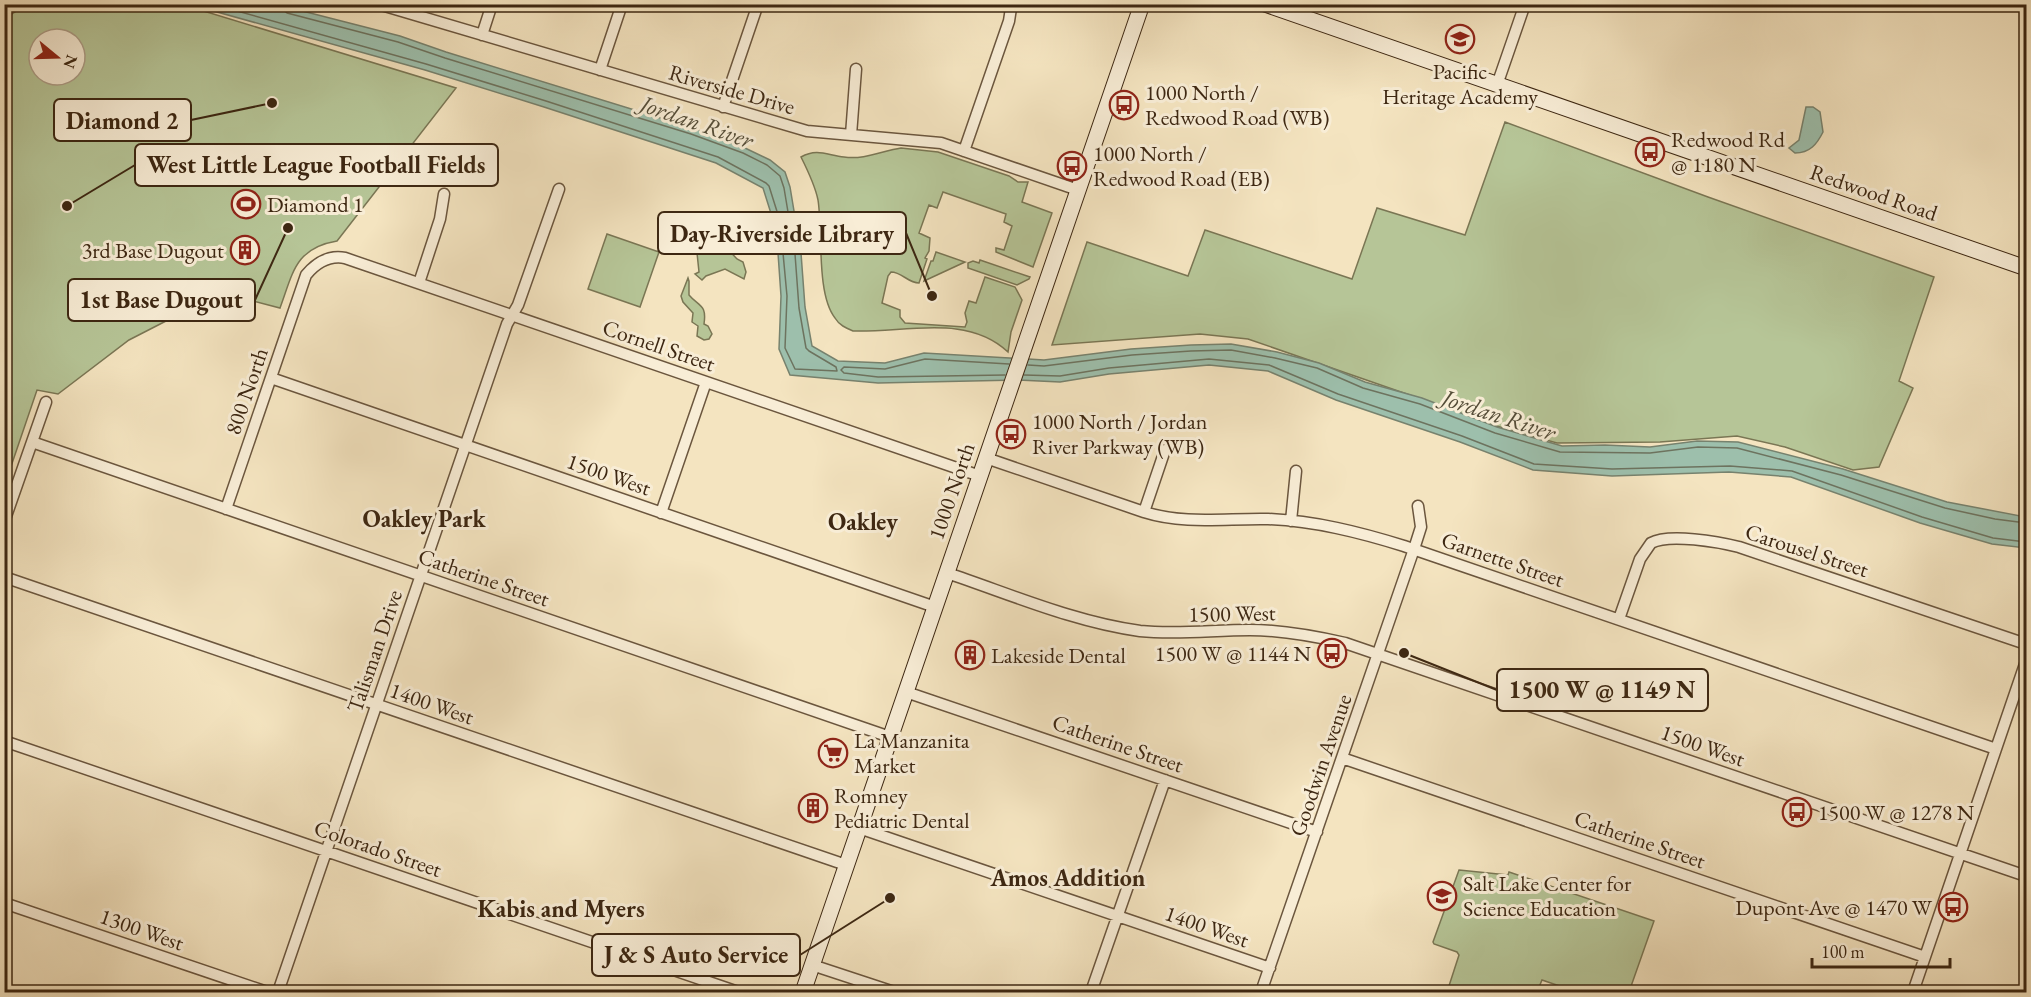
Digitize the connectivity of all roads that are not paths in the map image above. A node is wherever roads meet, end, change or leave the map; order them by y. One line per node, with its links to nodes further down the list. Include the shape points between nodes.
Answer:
1 (378, 4): 9 (street, Riverside Drive)
2 (492, 4): 9 (street)
3 (622, 4): 11 (street)
4 (758, 4): 13 (street)
5 (1007, 4): 15 (street, via 1011,8 1009,21)
6 (1142, 4): 17 (street, 1000 North)
7 (1265, 4): 12 (street, Redwood Road)
8 (1525, 4): 12 (street)
9 (482, 35): 11 (street, Riverside Drive)
10 (856, 69): 14 (street)
11 (600, 70): 13 (street, Riverside Drive)
12 (1497, 86): 20 (street, Redwood Road)
13 (723, 106): 14 (street, Riverside Drive, via 807,131)
14 (851, 135): 15 (street, Riverside Drive, via 933,142)
15 (964, 151): 17 (street, Riverside Drive)
16 (559, 189): 22 (street, Talisman Drive)
17 (1078, 190): 29 (street, 1000 North)
18 (444, 194): 21 (street)
19 (324, 260): 21 (street, Cornell Street, via 345,258); 23 (street, 800 North, via 306,275)
20 (2026, 268)
21 (419, 283): 22 (street, Cornell Street)
22 (512, 315): 24 (street, Cornell Street); 27 (street, Talisman Drive)
23 (271, 378): 27 (street, 1500 West); 33 (street, 800 North)
24 (706, 382): 31 (street, Cornell Street); 35 (street)
25 (46, 402): 26 (street)
26 (32, 442): 33 (street, Catherine Street); 37 (street)
27 (465, 445): 35 (street, 1500 West); 40 (street, Talisman Drive)
28 (1165, 450): 34 (street)
29 (986, 458): 31 (street, 1000 North); 34 (street, Garnette Street)
30 (1296, 471): 36 (street)
31 (980, 476): 39 (street, 1000 North)
32 (1418, 506): 38 (street, Goodwin Avenue, via 1421,527)
33 (226, 509): 40 (street, Catherine Street)
34 (1144, 512): 36 (street, Garnette Street, via 1183,520)
35 (661, 513): 42 (street, 1500 West)
36 (1291, 521): 38 (street, Garnette Street, via 1340,528)
37 (4, 522)
38 (1414, 549): 43 (street, Garnette Street); 45 (street, Goodwin Avenue)
39 (947, 573): 42 (street, 1000 North); 45 (street, 1500 West, via 1119,627 1182,633 1286,632)
40 (421, 576): 48 (street, Talisman Drive); 49 (street, Catherine Street)
41 (4, 577): 48 (street, 1400 West)
42 (935, 607): 47 (street, 1000 North)
43 (1619, 619): 44 (street, Carousel Street, via 1640,559 1651,543 1696,540 1739,547); 51 (street, Garnette Street)
44 (2026, 644)
45 (1378, 654): 52 (street, Goodwin Avenue); 57 (street, 1500 West)
46 (2026, 661): 51 (street)
47 (906, 692): 49 (street, 1000 North); 53 (street, Catherine Street)
48 (376, 704): 56 (street, Talisman Drive); 58 (street, 1400 West)
49 (890, 737): 54 (street, 1000 North)
50 (4, 741): 56 (street, Colorado Street)
51 (1996, 749): 57 (street)
52 (1342, 758): 55 (street, Goodwin Avenue); 62 (street, Catherine Street)
53 (1165, 780): 55 (street, Catherine Street); 61 (street)
54 (860, 828): 58 (street, 1000 North); 61 (street, 1400 West)
55 (1317, 832): 64 (street, Goodwin Avenue)
56 (326, 851): 66 (street, Talisman Drive); 67 (street, Colorado Street)
57 (1960, 853): 59 (street, 1500 West); 62 (street)
58 (846, 865): 63 (street, 1000 North)
59 (2026, 876)
60 (4, 903): 65 (street, 1300 West)
61 (1118, 916): 64 (street, 1400 West); 70 (street)
62 (1925, 957): 72 (street)
63 (812, 965): 68 (street, 1000 North); 69 (street)
64 (1270, 968): 71 (street, Goodwin Avenue)
65 (267, 993)
66 (278, 993)
67 (738, 993)
68 (803, 993)
69 (894, 993)
70 (1091, 993)
71 (1262, 993)
72 (1913, 993)

